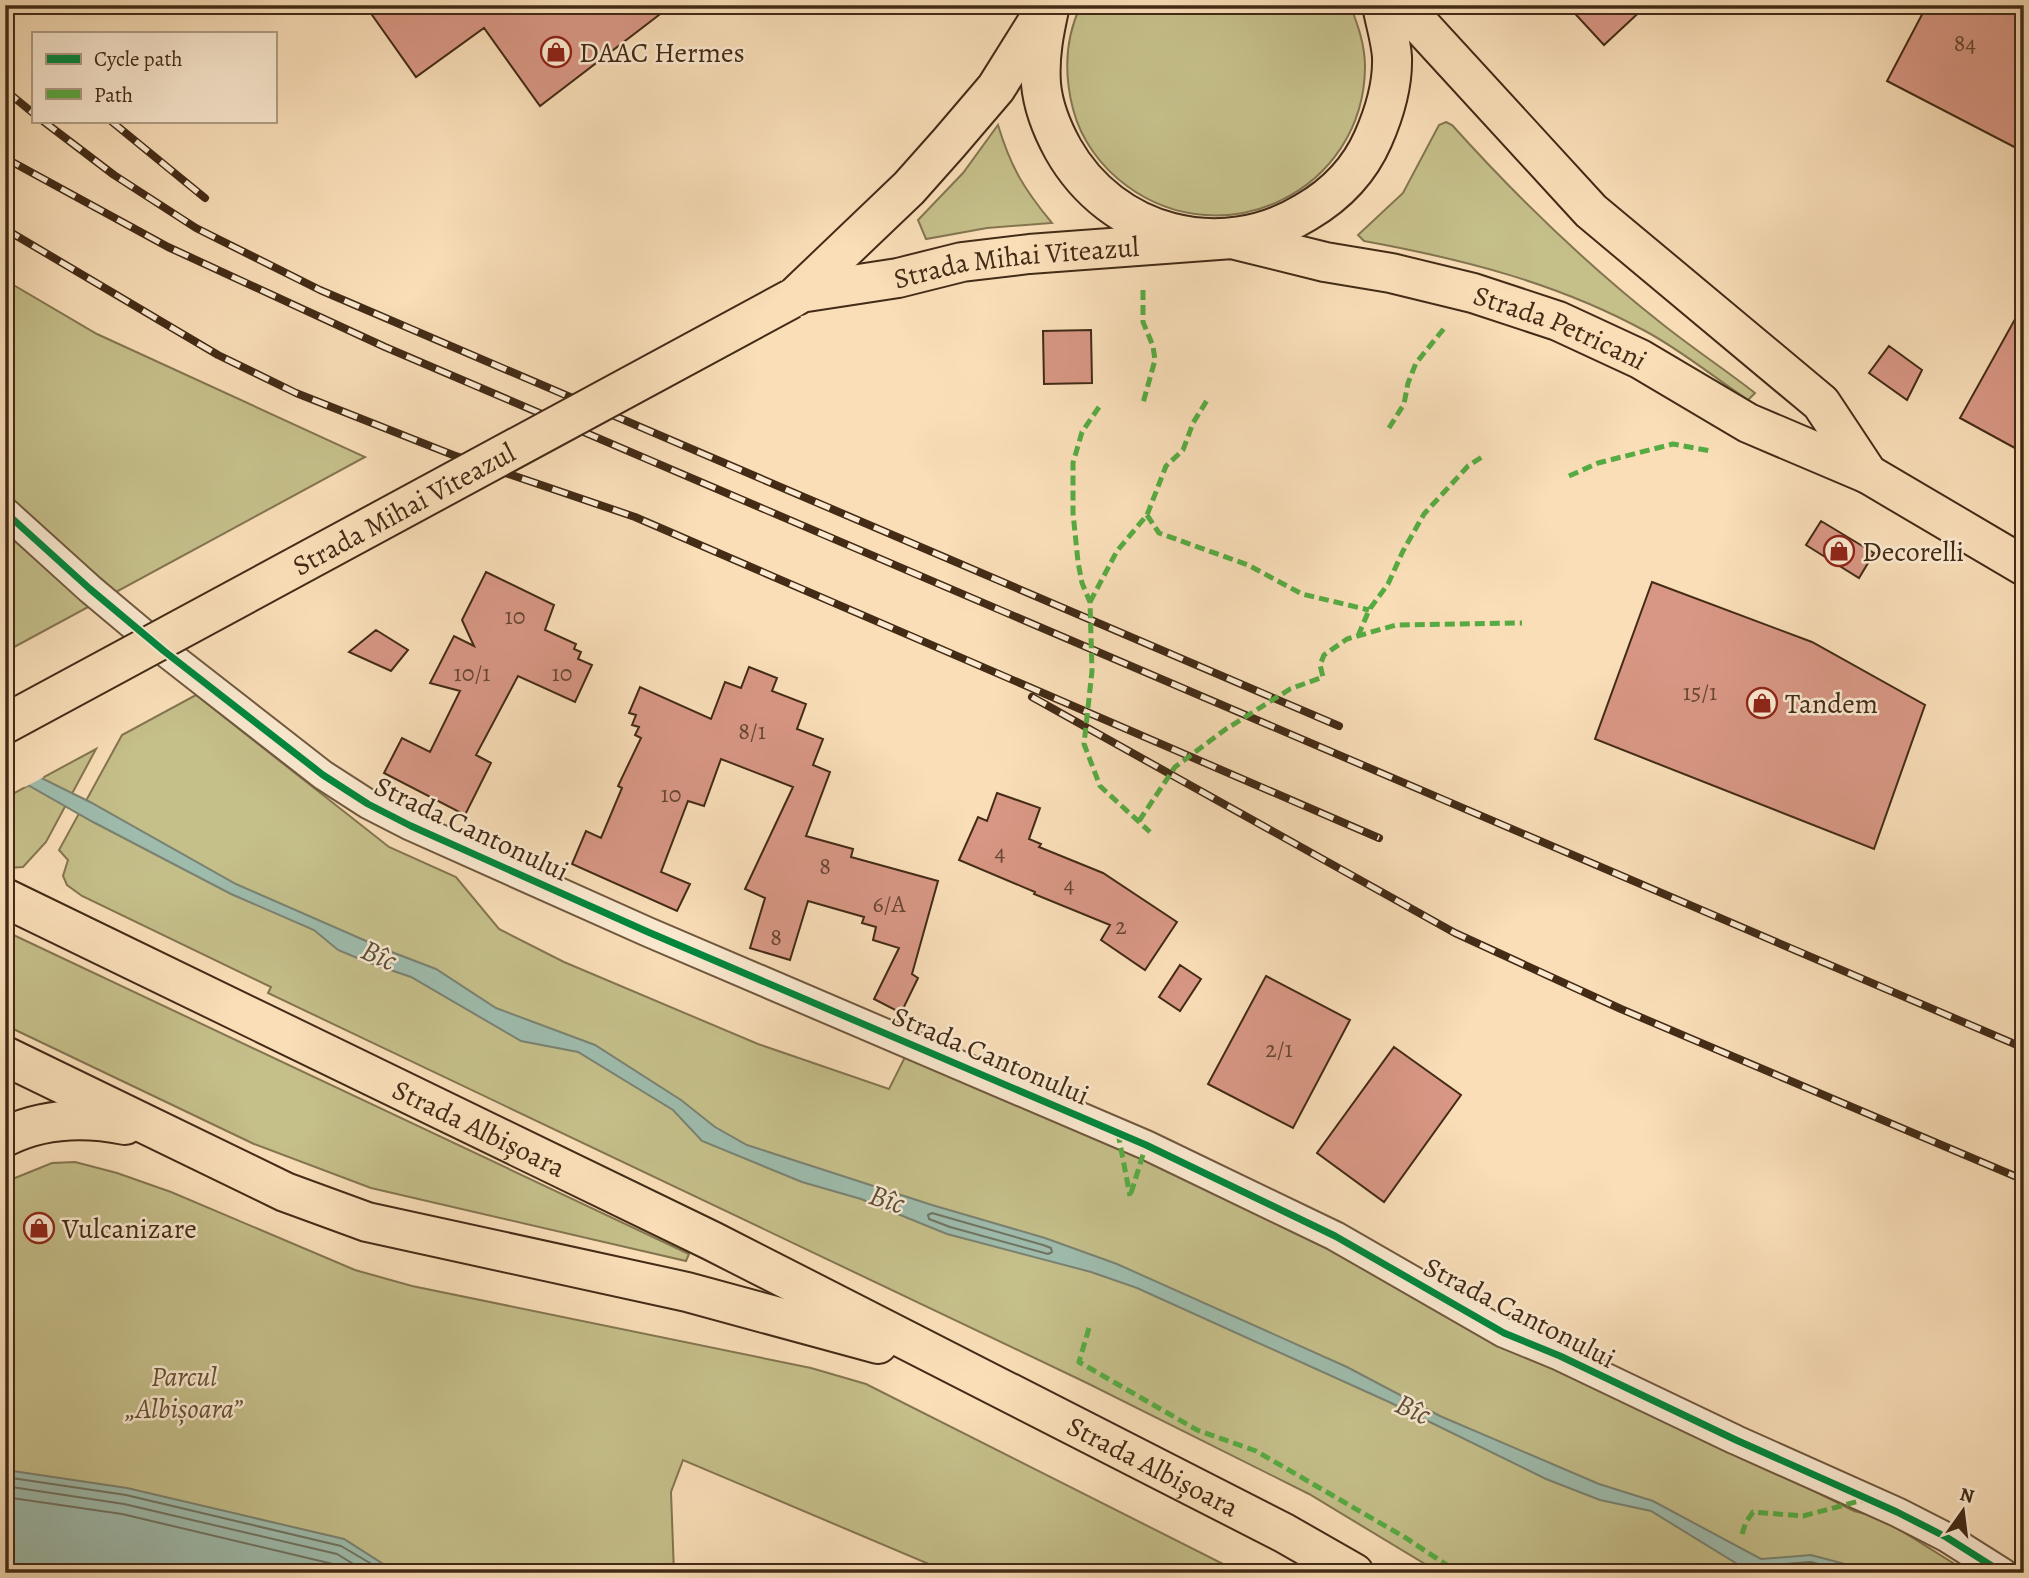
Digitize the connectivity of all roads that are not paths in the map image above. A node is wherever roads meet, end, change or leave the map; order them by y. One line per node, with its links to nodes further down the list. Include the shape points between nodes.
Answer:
1 (1049, 5): 4 (main road, via 1041,41 1041,86 1052,129 1074,169 1106,200 1144,224 1187,237); 5 (main road, Strada Mihai Viteazul, via 996,88 949,144)
2 (1382, 5): 4 (main road, via 1392,58 1386,110 1364,159 1329,198 1284,226)
3 (1402, 5): 6 (main road, Strada Petricani, via 1591,211 1821,403)
4 (1232, 239): 5 (main road, Strada Mihai Viteazul, via 975,260); 6 (main road, Strada Petricani, via 1474,293 1558,321 1640,359 1748,423)
5 (796, 296): 9 (main road, Strada Mihai Viteazul, bridge)
6 (1868, 474): 8 (main road, Strada Petricani)
7 (5, 512): 18 (street, Strada Cantonului, via 163,651 323,775 411,827 1146,1145 1335,1236 1504,1334 1897,1512)
8 (2024, 566)
9 (5, 724)
10 (5, 898): 14 (main road, Strada Albișoara)
11 (5, 1056): 12 (main road, Strada Albișoara)
12 (155, 1130): 13 (main road, via 103,1121 55,1120); 15 (main road, Strada Albișoara, via 285,1192 367,1222)
13 (5, 1137)
14 (712, 1241): 15 (main road, via 712,1260 707,1267); 16 (main road, Strada Albișoara)
15 (669, 1289): 16 (main road, Strada Albișoara)
16 (951, 1363): 17 (main road, Strada Albișoara)
17 (1354, 1573)
18 (2003, 1573)

